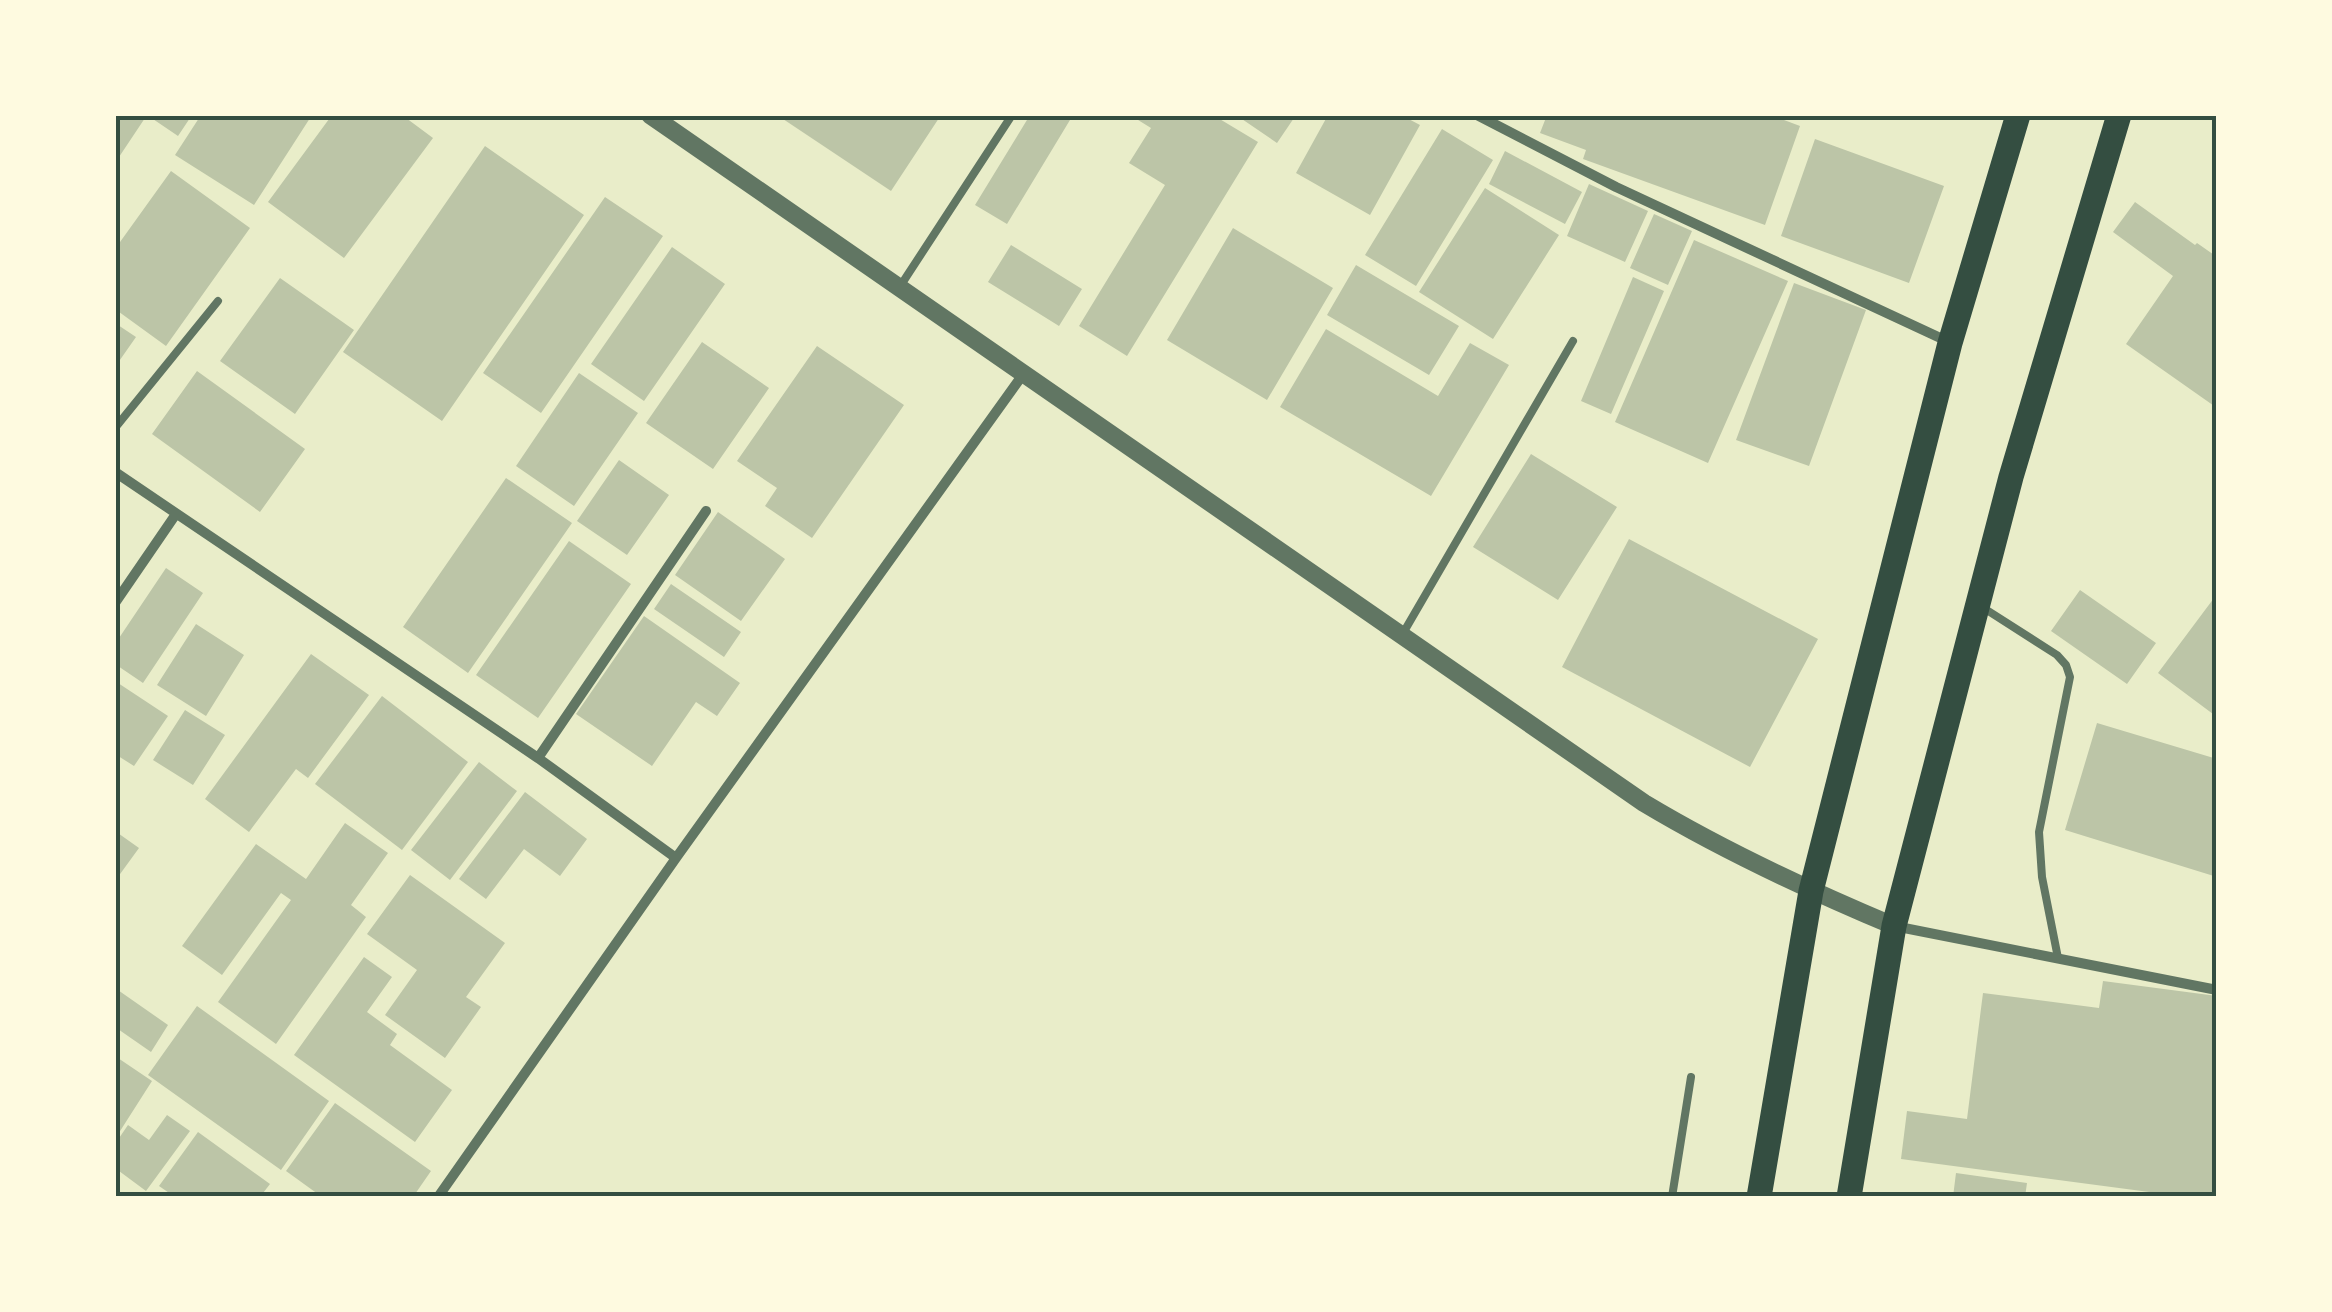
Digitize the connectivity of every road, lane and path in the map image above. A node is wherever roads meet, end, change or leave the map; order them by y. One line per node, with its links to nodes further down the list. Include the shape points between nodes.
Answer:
1 (650, 115): 6 (street)
2 (1012, 115): 6 (lane)
3 (1477, 115): 9 (street)
4 (2018, 115): 9 (main road)
5 (2119, 115): 16 (main road)
6 (899, 288): 10 (street)
7 (218, 301): 11 (lane)
8 (1573, 341): 17 (lane)
9 (1950, 343): 20 (main road)
10 (1024, 373): 17 (street); 19 (street)
11 (115, 428)
12 (115, 472): 14 (street)
13 (706, 511): 18 (street)
14 (176, 514): 15 (street); 18 (street)
15 (115, 603)
16 (1978, 604): 21 (main road); 22 (lane, via 2057,655 2070,677 2039,832)
17 (1402, 635): 20 (street, via 1644,803)
18 (538, 758): 19 (street)
19 (676, 858): 25 (street)
20 (1811, 891): 21 (street); 27 (main road)
21 (1894, 926): 22 (street); 28 (main road)
22 (2058, 958): 23 (street)
23 (2217, 990)
24 (1691, 1077): 26 (lane)
25 (438, 1197)
26 (1672, 1197)
27 (1759, 1197)
28 (1850, 1197)

